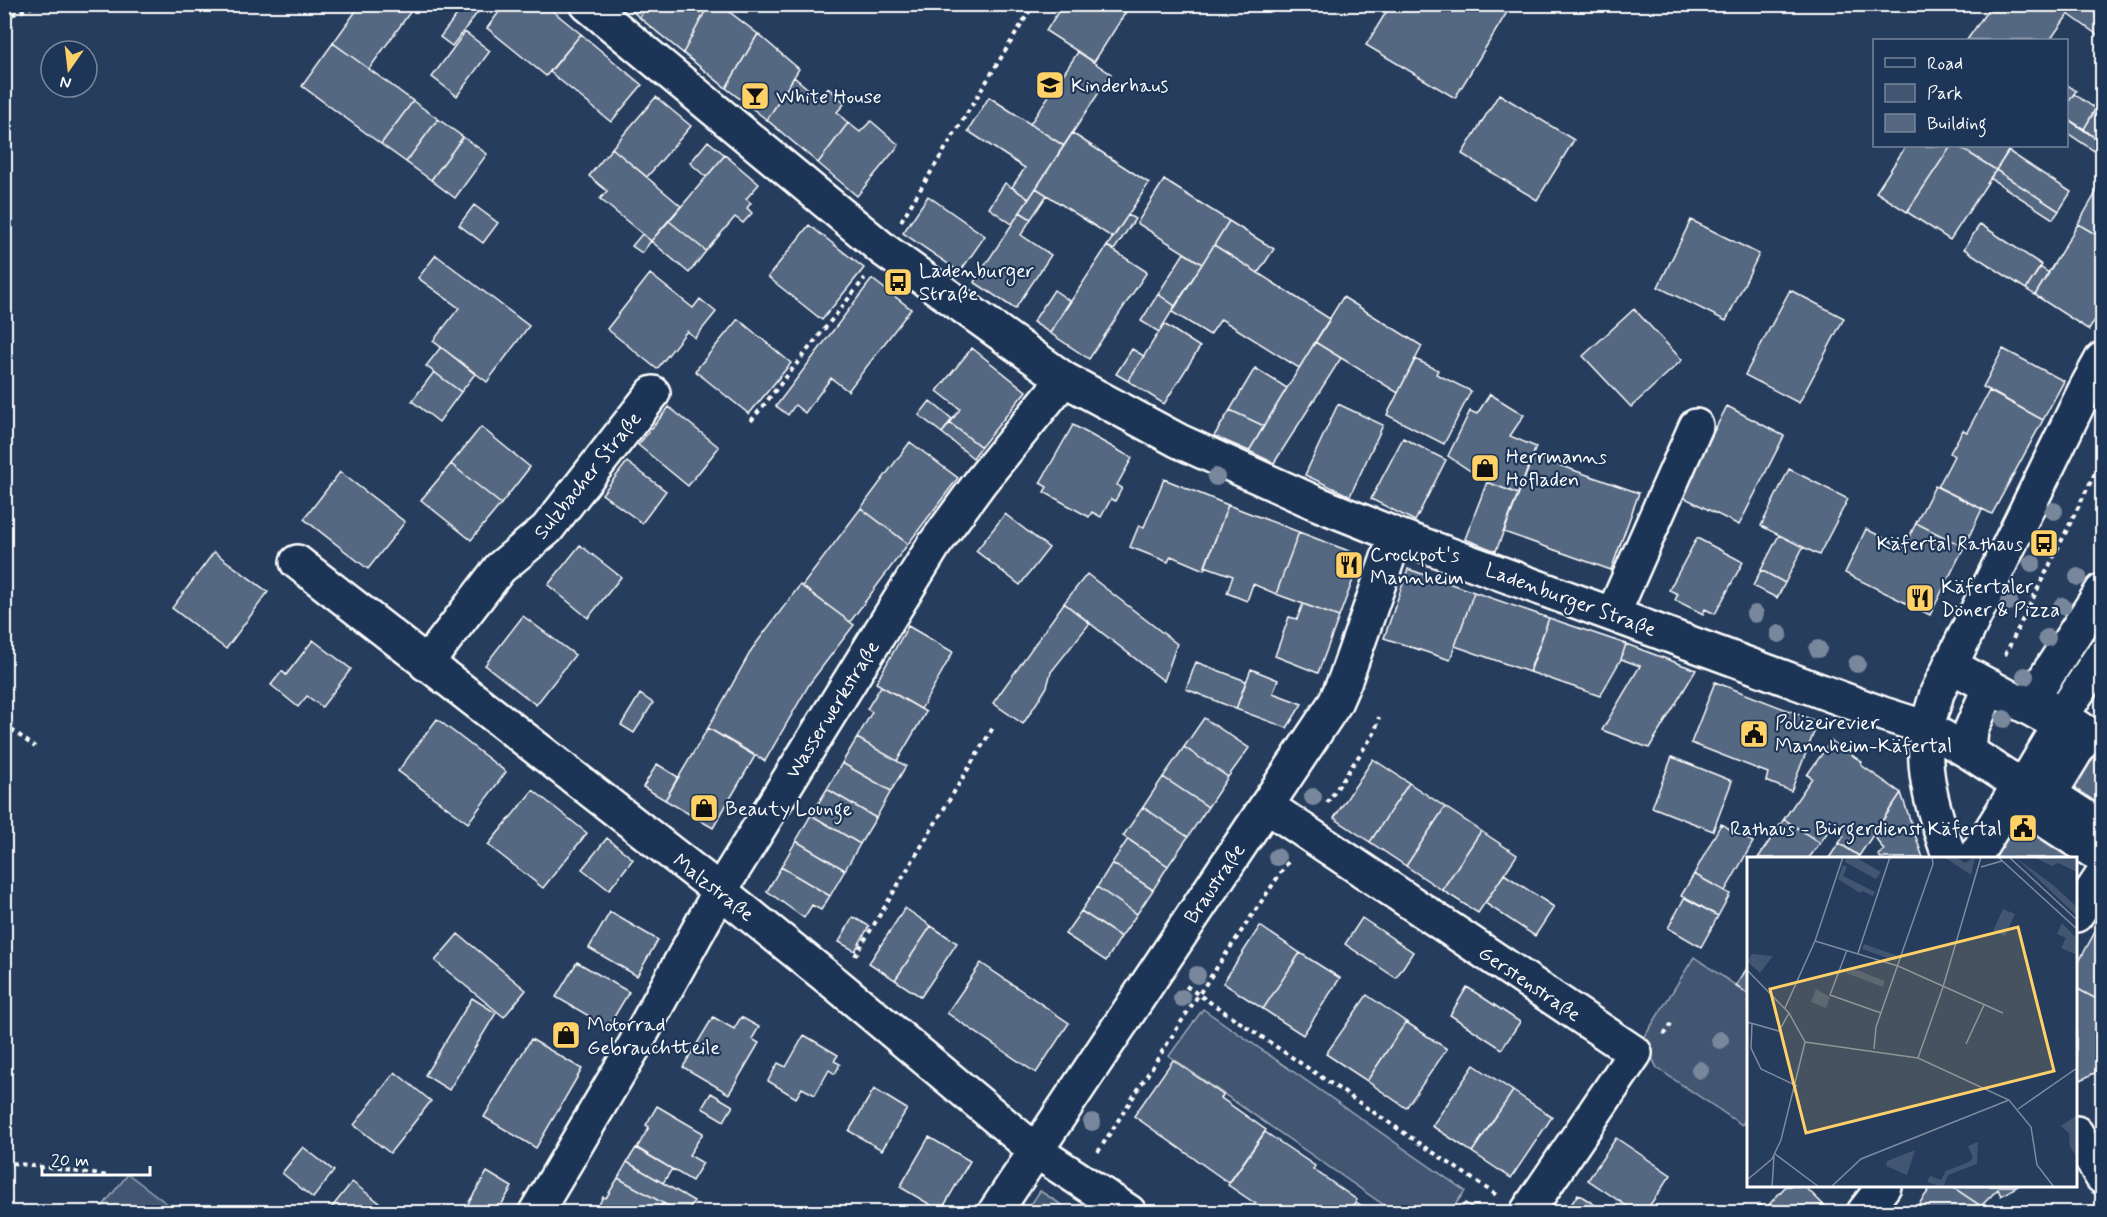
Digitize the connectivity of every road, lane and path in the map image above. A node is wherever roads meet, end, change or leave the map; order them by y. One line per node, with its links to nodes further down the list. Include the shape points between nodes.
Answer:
1 (39, 4): 4 (path)
2 (587, 4): 5 (street, Ladenburger Straße)
3 (1034, 4): 5 (path)
4 (4, 18)
5 (884, 250): 7 (street, Ladenburger Straße); 10 (path)
6 (2103, 359): 9 (street)
7 (1064, 379): 13 (street, Ladenburger Straße, via 1179,441); 34 (street, Wasserwerkstraße, via 934,545)
8 (653, 393): 18 (street, Sulzbacher Straße, via 547,529 500,568)
9 (2097, 401): 19 (street)
10 (751, 421)
11 (1696, 426): 16 (street)
12 (2103, 459): 19 (path)
13 (1396, 535): 16 (street, Ladenburger Straße); 26 (street, Braustraße, via 1335,703)
14 (297, 562): 18 (street, Malzstraße)
15 (2103, 591): 27 (street, via 2033,697 2087,733 2050,794)
16 (1613, 614): 24 (street, Ladenburger Straße)
17 (2103, 656): 20 (street)
18 (426, 664): 34 (street, Malzstraße)
19 (1968, 674): 24 (street, via 1971,730); 24 (street, via 1937,693); 24 (street, Ladenburger Straße, via 2060,725 2022,787)
20 (2071, 702)
21 (1379, 717): 28 (path, via 1375,732)
22 (4, 724): 25 (path)
23 (994, 726): 37 (path)
24 (1946, 739): 30 (street, via 1925,766 1934,812); 31 (street, via 1941,754 1945,806)
25 (35, 747)
26 (1267, 806): 28 (street, Gerstenstraße); 36 (street, Braustraße)
27 (2103, 828)
28 (1307, 833): 38 (path); 46 (street, Gerstenstraße, via 1635,1053)
29 (2103, 848): 32 (street, via 2097,854 2011,798)
30 (1950, 857)
31 (1961, 857)
32 (1975, 857)
33 (2103, 876): 35 (street)
34 (720, 891): 37 (street, Malzstraße); 49 (street, Wasserwerkstraße)
35 (2077, 914)
36 (1158, 968): 38 (path); 40 (street, Braustraße)
37 (837, 985): 40 (street, Malzstraße)
38 (1199, 994): 44 (path); 46 (path)
39 (2077, 1135): 43 (street)
40 (1036, 1150): 44 (street, Malzstraße); 50 (street, Braustraße)
41 (4, 1167): 42 (path, via 12,1163)
42 (109, 1176)
43 (2103, 1177)
44 (1080, 1180): 51 (street, Malzstraße)
45 (1883, 1187): 52 (street)
46 (1515, 1206)
47 (4, 1207): 48 (path)
48 (11, 1212)
49 (536, 1212)
50 (995, 1212)
51 (1129, 1212)
52 (1864, 1212)

